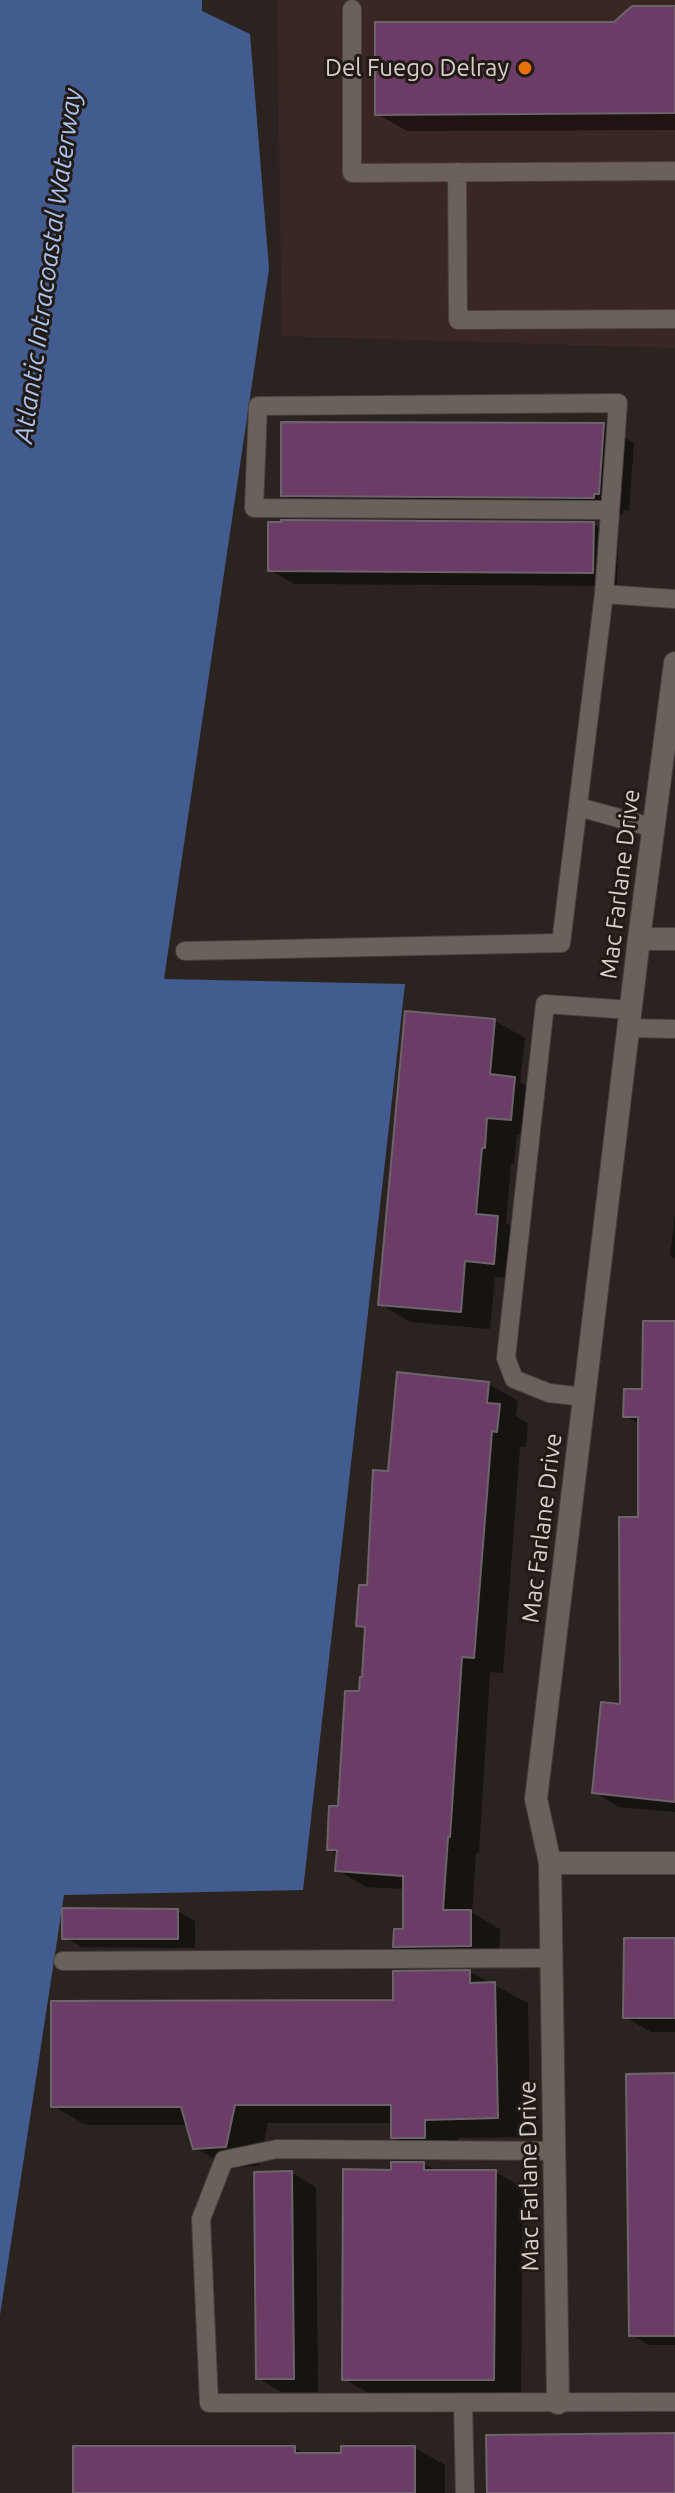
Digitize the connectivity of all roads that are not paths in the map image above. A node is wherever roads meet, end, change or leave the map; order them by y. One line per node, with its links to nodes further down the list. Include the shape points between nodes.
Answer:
1 (352, 9): 3 (lane, via 352,173)
2 (675, 171): 3 (lane)
3 (457, 172): 4 (lane, via 458,320)
4 (675, 319)
5 (610, 510): 5 (lane, via 618,403 258,406 254,508); 6 (lane)
6 (604, 594): 7 (lane); 9 (lane)
7 (675, 599)
8 (675, 663): 10 (street, Mac Farlane Drive)
9 (579, 807): 10 (lane); 13 (lane, via 561,943)
10 (654, 828): 11 (street, Mac Farlane Drive)
11 (639, 939): 12 (street); 14 (street, Mac Farlane Drive)
12 (675, 939)
13 (185, 951)
14 (630, 1019): 15 (lane); 16 (street, Mac Farlane Drive); 16 (lane, via 545,1004 506,1358 514,1379 549,1393)
15 (675, 1029)
16 (584, 1397): 17 (street, Mac Farlane Drive, via 536,1799)
17 (550, 1863): 18 (street); 19 (street, Mac Farlane Drive)
18 (675, 1863)
19 (551, 1958): 20 (lane); 21 (street, Mac Farlane Drive)
20 (63, 1961)
21 (554, 2151): 23 (lane, via 277,2149 224,2160 201,2219 209,2403); 24 (street, Mac Farlane Drive)
22 (675, 2402): 24 (lane)
23 (463, 2403): 24 (lane); 25 (lane)
24 (558, 2403)
25 (465, 2493)

